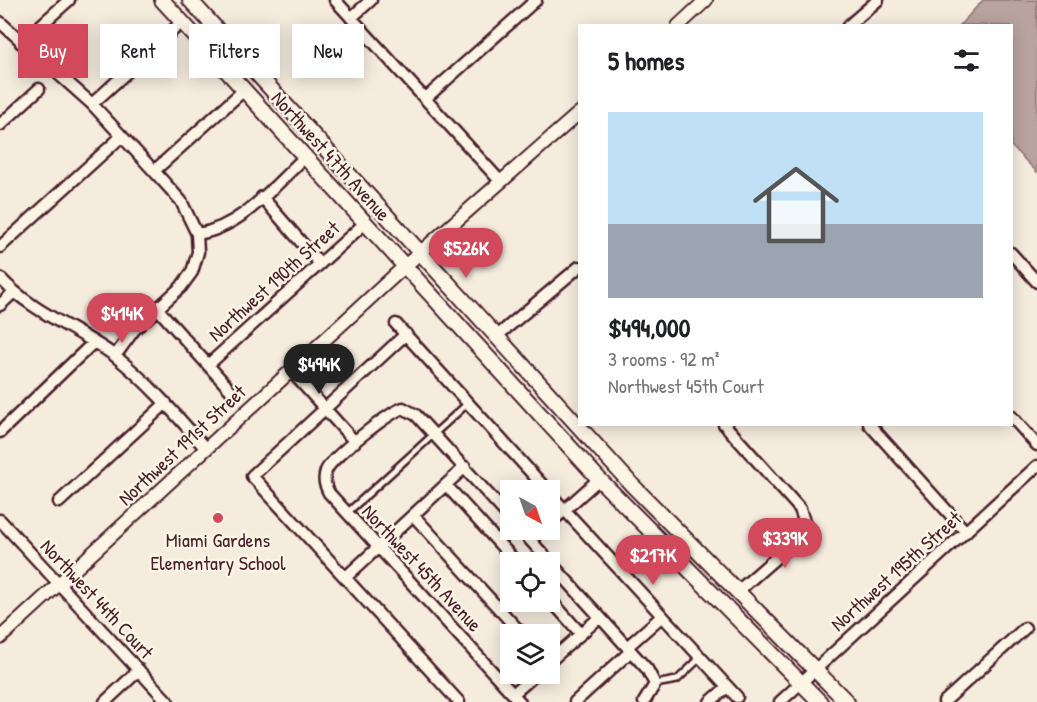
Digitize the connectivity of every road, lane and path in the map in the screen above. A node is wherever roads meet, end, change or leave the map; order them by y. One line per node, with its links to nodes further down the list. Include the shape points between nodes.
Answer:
1 (69, 0): 12 (street)
2 (162, 0): 11 (main road, Northwest 47th Avenue)
3 (190, 0): 31 (main road, Northwest 47th Avenue)
4 (335, 0): 9 (street)
5 (371, 0): 9 (street)
6 (536, 0): 19 (street)
7 (706, 0): 13 (street)
8 (878, 0): 14 (street)
9 (351, 18): 19 (street)
10 (0, 22): 15 (street)
11 (182, 22): 18 (main road, Northwest 47th Avenue); 20 (street)
12 (42, 24)
13 (680, 24)
14 (850, 24)
15 (18, 40)
16 (62, 78): 20 (street)
17 (39, 89): 22 (street)
18 (244, 90): 24 (main road, Northwest 47th Avenue); 25 (street)
19 (426, 98): 26 (street)
20 (92, 104): 23 (street)
21 (578, 114): 26 (street, Northwest 191st Street)
22 (0, 125)
23 (122, 136): 25 (street); 30 (street)
24 (305, 157): 27 (street); 28 (main road, Northwest 47th Avenue)
25 (154, 171): 29 (street, via 181,201)
26 (501, 182): 31 (street, Northwest 191st Street)
27 (262, 197): 29 (street, via 223,229); 33 (street)
28 (365, 223): 33 (street, Northwest 190th Street); 34 (main road, Northwest 47th Avenue)
29 (197, 234): 40 (street, via 198,252 192,272)
30 (0, 247)
31 (421, 254): 34 (street, Northwest 191st Street); 43 (main road, Northwest 47th Avenue)
32 (1013, 255): 37 (street)
33 (320, 264): 46 (street, Northwest 190th Street)
34 (405, 266): 47 (street, Northwest 191st Street); 52 (main road, Northwest 47th Avenue)
35 (578, 268): 43 (street)
36 (0, 278): 38 (street)
37 (1037, 282)
38 (14, 292): 39 (street); 44 (street)
39 (0, 305)
40 (157, 308): 45 (street); 46 (street)
41 (396, 324): 42 (street)
42 (406, 334): 50 (street); 51 (street)
43 (496, 336): 53 (main road, Northwest 47th Avenue)
44 (93, 343): 45 (street); 58 (street)
45 (115, 356): 49 (street)
46 (208, 365): 48 (street)
47 (291, 371): 51 (street); 62 (street, Northwest 191st Street)
48 (233, 393)
49 (166, 403): 62 (street); 69 (street)
50 (467, 404): 59 (lane); 66 (street)
51 (325, 409): 60 (street); 81 (street, via 252,476)
52 (538, 412): 53 (main road, via 556,418); 65 (main road, Northwest 47th Avenue)
53 (574, 413)
54 (1013, 418): 61 (street)
55 (585, 426): 68 (main road, Northwest 47th Avenue)
56 (726, 426): 83 (street, via 800,509 805,524 794,542)
57 (871, 426): 77 (street)
58 (0, 432)
59 (434, 434): 60 (street, via 416,415 402,408 388,414); 64 (street); 73 (lane)
60 (356, 442): 73 (street, Northwest 45th Avenue, via 327,468 324,482)
61 (1037, 445)
62 (206, 449): 82 (street, Northwest 191st Street)
63 (1037, 466): 77 (street, Northwest 195th Street)
64 (465, 467): 67 (street); 71 (street)
65 (599, 479): 68 (main road, via 614,479); 72 (street); 96 (main road, Northwest 47th Avenue)
66 (537, 480)
67 (446, 485): 75 (street); 80 (street)
68 (633, 486): 83 (main road, Northwest 47th Avenue)
69 (59, 502)
70 (560, 506): 72 (street)
71 (500, 507)
72 (564, 510): 74 (street); 85 (street)
73 (347, 513): 79 (street, Northwest 45th Avenue)
74 (560, 514)
75 (413, 515): 79 (street); 87 (street)
76 (0, 520): 82 (street, Northwest 44th Court)
77 (966, 532): 94 (street, Northwest 195th Street)
78 (530, 540): 86 (street)
79 (378, 547): 81 (street); 101 (street, Northwest 45th Avenue)
80 (507, 552)
81 (346, 577): 104 (street)
82 (59, 584): 90 (street, Northwest 191st Street); 95 (street, Northwest 44th Court)
83 (738, 591): 94 (main road, Northwest 47th Avenue)
84 (560, 610): 89 (street)
85 (662, 616): 91 (street); 93 (street)
86 (600, 617): 89 (street); 91 (street)
87 (513, 624)
88 (1025, 628): 111 (street)
89 (581, 634): 92 (street)
90 (0, 638)
91 (629, 649): 98 (street); 105 (street)
92 (560, 652)
93 (700, 658): 98 (lane, via 677,680); 99 (street)
94 (816, 669): 96 (street, Northwest 195th Street); 110 (main road, Northwest 47th Avenue)
95 (140, 670): 102 (street); 103 (street, Northwest 44th Court)
96 (802, 682): 108 (street, Northwest 195th Street); 109 (main road, Northwest 47th Avenue)
97 (528, 684): 101 (street)
98 (655, 684): 106 (street)
99 (727, 687): 100 (street); 107 (street)
100 (737, 697)
101 (517, 698)
102 (105, 702)
103 (168, 702)
104 (459, 702)
105 (575, 702)
106 (644, 702)
107 (710, 702)
108 (780, 702)
109 (820, 702)
110 (847, 702)
111 (944, 702)

